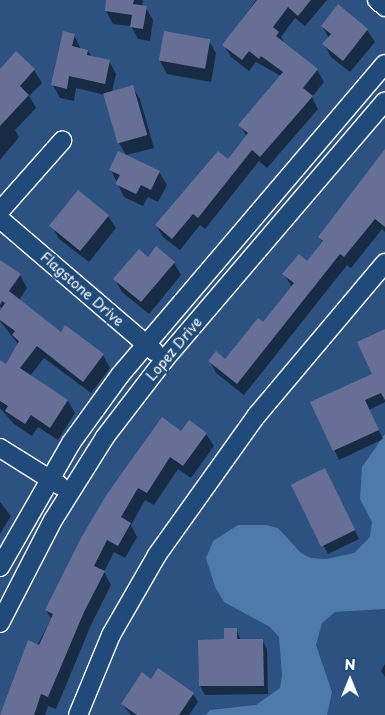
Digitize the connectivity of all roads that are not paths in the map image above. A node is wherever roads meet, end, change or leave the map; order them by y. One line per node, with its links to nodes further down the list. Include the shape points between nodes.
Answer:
1 (377, 0): 2 (street)
2 (385, 7)
3 (385, 64): 9 (street, Lopez Drive)
4 (385, 101): 10 (street, Lopez Drive)
5 (62, 141): 6 (street)
6 (0, 211)
7 (0, 218): 9 (street, Flagstone Drive)
8 (385, 262): 16 (street, via 257,415 157,555 111,635)
9 (146, 344): 10 (street, Flagstone Drive); 12 (street, Lopez Drive, via 94,411)
10 (164, 360): 13 (street, Lopez Drive, via 105,437)
11 (0, 448): 12 (street)
12 (49, 479): 13 (street); 14 (street, Lopez Drive)
13 (70, 492): 15 (street, Lopez Drive)
14 (0, 567)
15 (0, 623)
16 (78, 715)

